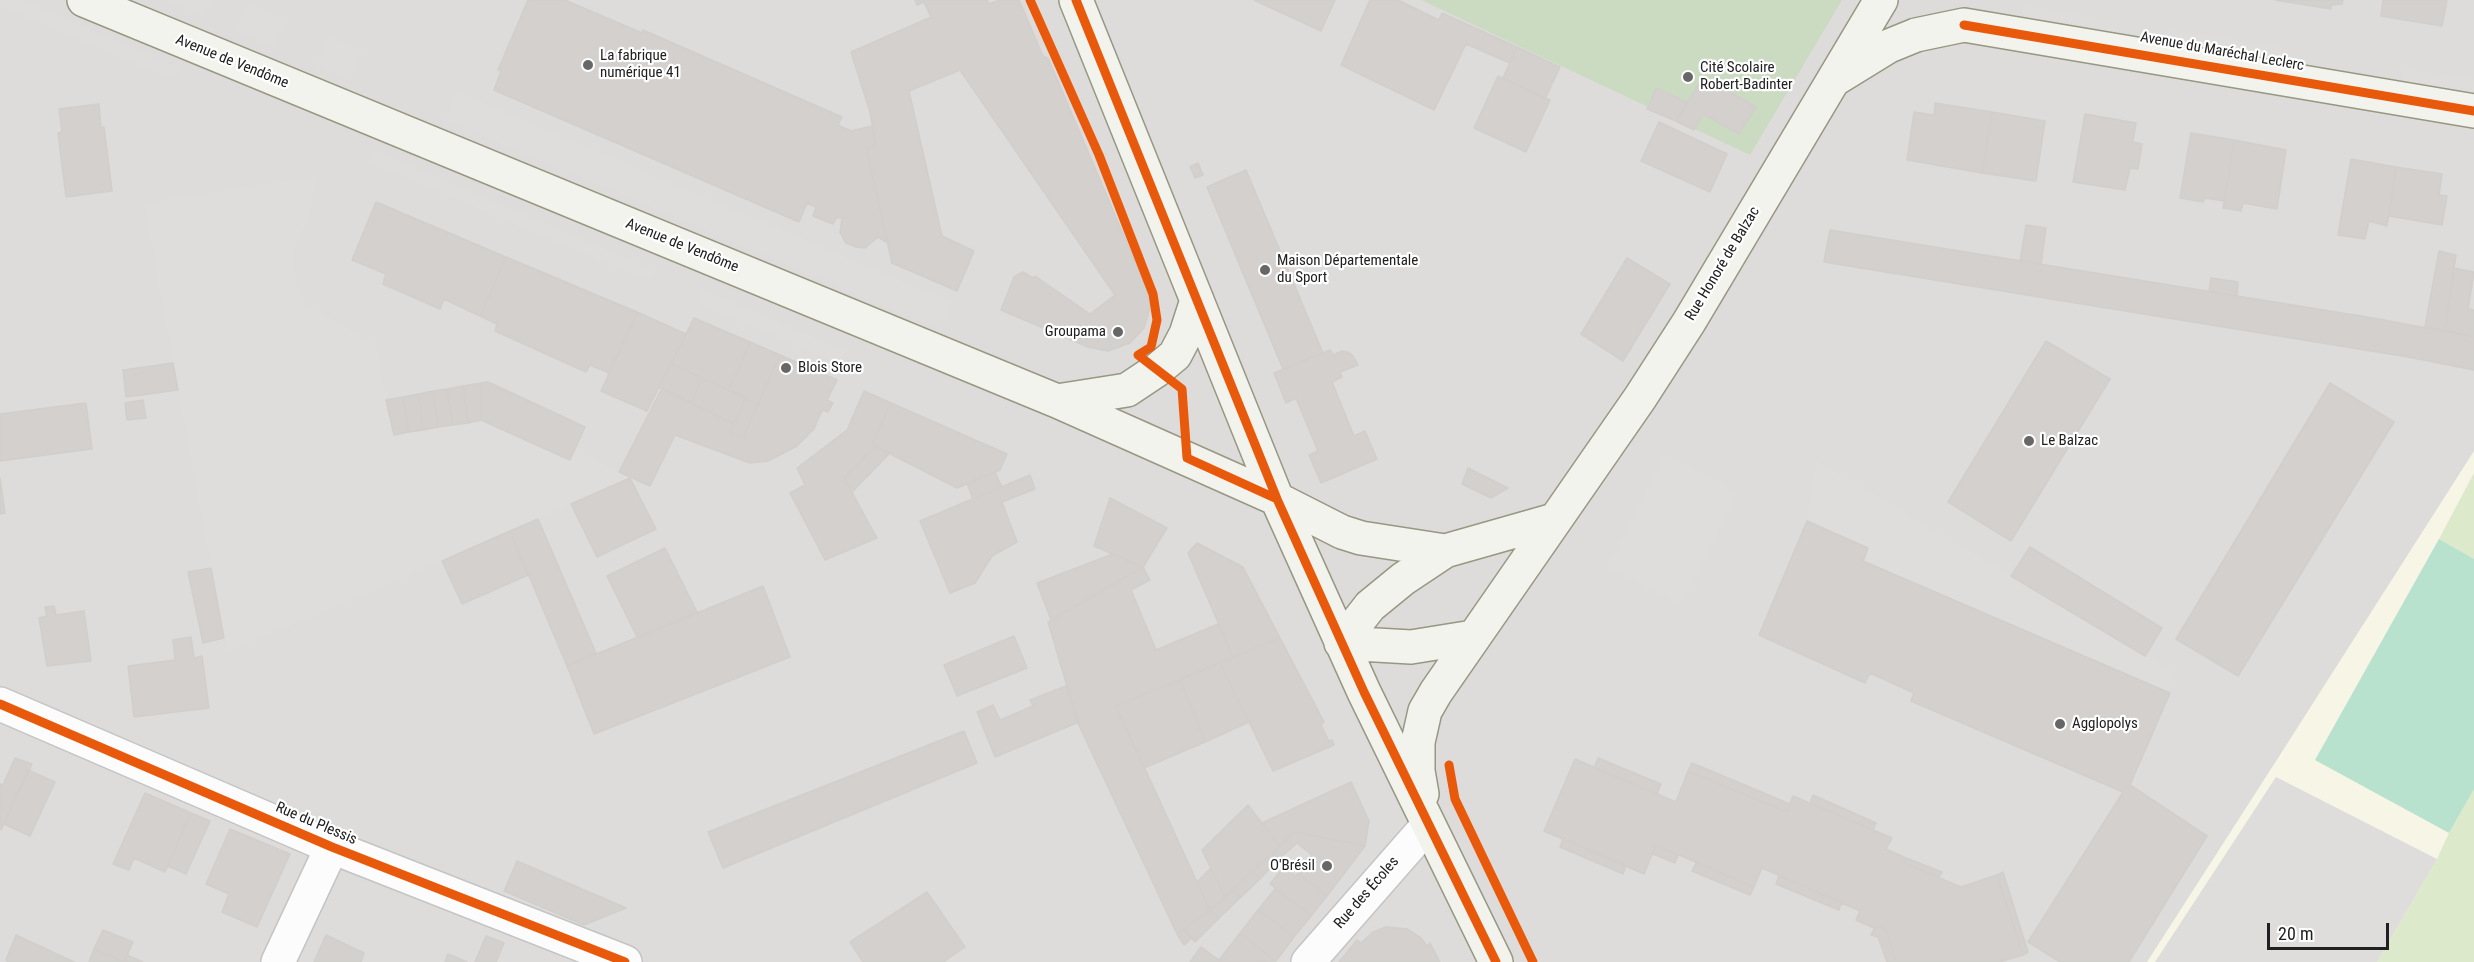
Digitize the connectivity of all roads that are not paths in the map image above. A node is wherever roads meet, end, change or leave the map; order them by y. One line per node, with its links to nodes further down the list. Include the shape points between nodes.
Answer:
1 (84, 0): 8 (main road, Avenue de Vendôme)
2 (1076, 0): 7 (main road)
3 (1881, 0): 5 (main road, Rue Honoré de Balzac)
4 (1959, 12): 5 (main road, Avenue du Maréchal Leclerc, via 1889,46); 6 (main road, Avenue du Maréchal Leclerc)
5 (1833, 80): 10 (main road, Rue Honoré de Balzac, via 1689,322)
6 (2474, 111)
7 (1197, 300): 8 (main road, via 1175,355 1157,370 1127,390); 9 (main road)
8 (1057, 400): 9 (main road, Avenue de Vendôme)
9 (1277, 499): 11 (main road, via 1361,538); 13 (main road)
10 (1554, 520): 11 (main road); 12 (main road, Rue Honoré de Balzac)
11 (1444, 551): 13 (main road, via 1370,606)
12 (1473, 637): 13 (main road, via 1410,647); 15 (main road, Rue Honoré de Balzac, via 1425,711 1418,742 1418,771)
13 (1341, 643): 15 (main road)
14 (0, 704): 16 (street, Rue du Plessis)
15 (1428, 825): 19 (street, Rue des Écoles); 20 (main road)
16 (332, 848): 17 (street); 18 (street, Rue du Plessis)
17 (278, 962)
18 (625, 962)
19 (1308, 962)
20 (1496, 962)

